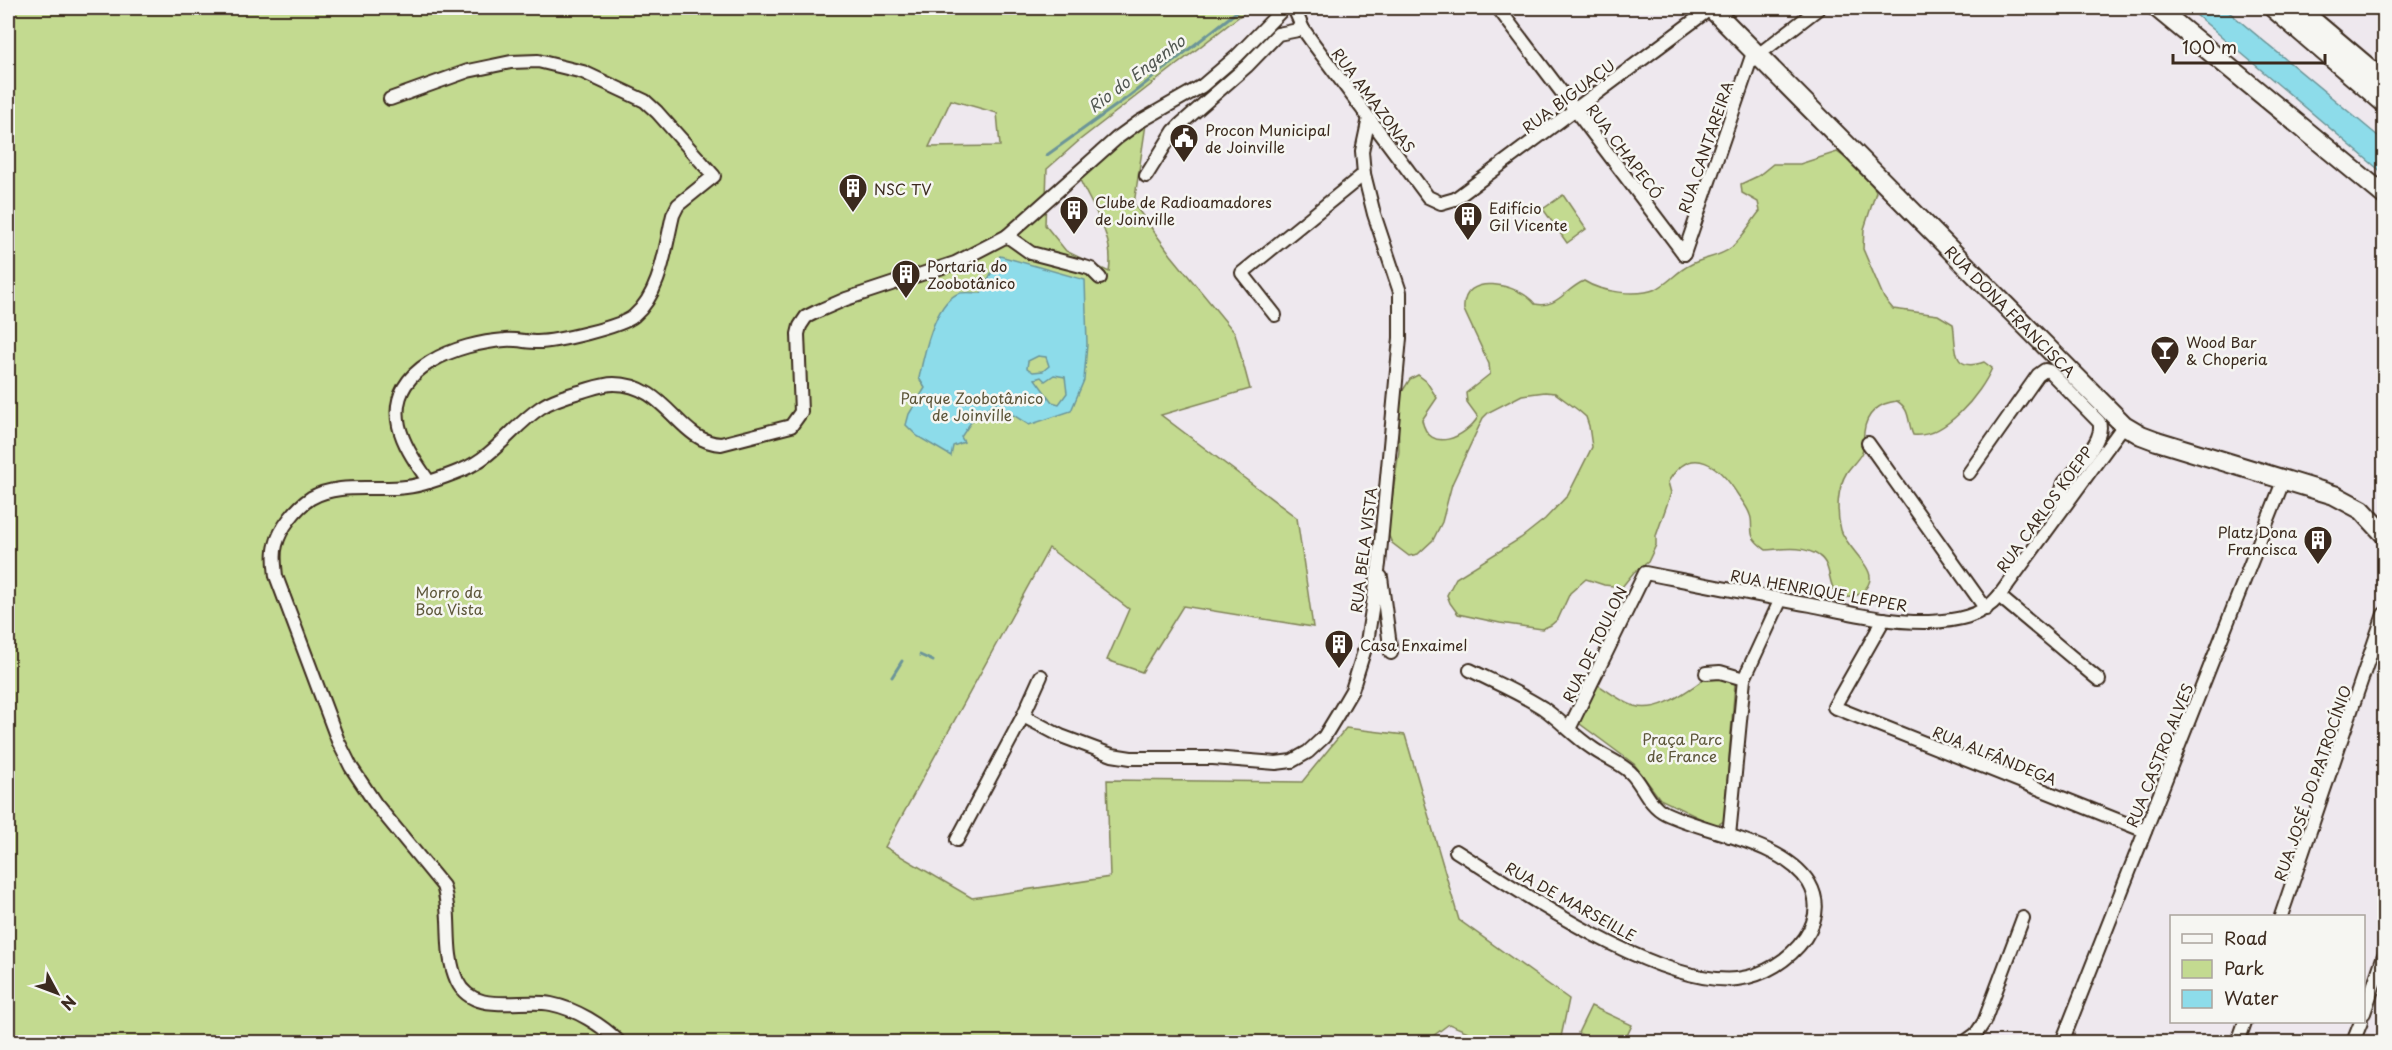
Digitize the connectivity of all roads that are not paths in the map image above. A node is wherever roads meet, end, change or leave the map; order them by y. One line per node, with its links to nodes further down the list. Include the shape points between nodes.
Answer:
1 (1284, 8): 10 (street)
2 (1294, 8): 9 (street, RUA AMAZONAS)
3 (1498, 8): 18 (street, RUA CHAPECÓ)
4 (1711, 8): 11 (main road, RUA DONA FRANCISCA); 18 (street, RUA BIGUAÇU)
5 (1819, 8): 11 (street)
6 (2157, 8): 22 (main road)
7 (2273, 8): 17 (main road)
8 (2298, 8): 13 (main road)
9 (1303, 29): 10 (street); 19 (street, RUA AMAZONAS)
10 (1266, 36): 12 (street); 15 (street, via 1247,66)
11 (1756, 52): 25 (street, RUA CANTAREIRA); 28 (main road, RUA DONA FRANCISCA)
12 (1222, 69): 14 (street); 15 (street)
13 (2385, 81)
14 (1205, 83): 15 (street); 24 (street, via 1117,138)
15 (1224, 87): 21 (street, via 1174,131)
16 (390, 99): 32 (street, via 468,71 538,61 584,72 645,101 714,176 678,205 672,215 654,286 645,305 632,317 615,326 540,342 507,340 478,344 440,357 413,374 402,387 399,425 404,441)
17 (2385, 103)
18 (1575, 109): 23 (street, RUA BIGUAÇU, via 1455,199); 25 (street, RUA CHAPECÓ)
19 (1369, 118): 20 (street, RUA BELA VISTA, via 1362,151); 23 (street, RUA AMAZONAS, via 1428,197)
20 (1364, 174): 27 (street, via 1242,273); 37 (street, RUA BELA VISTA, via 1401,303)
21 (1146, 177)
22 (2385, 195)
23 (1440, 203)
24 (1007, 236): 26 (street, via 1031,253 1091,269); 32 (street, via 955,263 846,299 807,317 798,334 801,412 791,426 711,444 695,435 647,392 611,384 554,400 485,458)
25 (1684, 254)
26 (1100, 278)
27 (1275, 315)
28 (2124, 425): 31 (main road, RUA DONA FRANCISCA, via 2157,441); 33 (street, RUA CARLOS KOEPP)
29 (1868, 443): 41 (street)
30 (1969, 473): 33 (street, via 2038,375 2049,371 2101,427 2097,441 2064,483)
31 (2284, 479): 34 (main road, RUA DONA FRANCISCA, via 2349,501); 54 (street, RUA CASTRO ALVES)
32 (429, 482): 64 (street, via 403,488 327,492 311,498 291,518 276,545 276,576 283,597 351,767 375,803 443,886 448,902 449,954 459,984 480,1001 537,1002 567,1009)
33 (2063, 507): 39 (street, RUA CARLOS KOEPP)
34 (2371, 519): 35 (main road, RUA DONA FRANCISCA); 36 (main road, RUA DONA FRANCISCA)
35 (2385, 534)
36 (2385, 544)
37 (1379, 564): 45 (street); 52 (street, RUA BELA VISTA, via 1367,642 1352,690 1324,736 1292,761 1112,755 1061,736)
38 (1645, 573): 40 (street, RUA HENRIQUE LEPPER); 53 (street, RUA DE TOULON)
39 (1999, 596): 41 (street, RUA CARLOS KOEPP); 51 (street)
40 (1781, 599): 43 (street, RUA HENRIQUE LEPPER); 50 (street)
41 (1986, 609): 43 (street, RUA HENRIQUE LEPPER, via 1937,621)
42 (2385, 614): 46 (street, RUA JOSÉ DO PATROCÍNIO)
43 (1884, 619): 54 (street, RUA ALFÂNDEGA, via 1834,707)
44 (2385, 648): 46 (street)
45 (1391, 652)
46 (2370, 660): 58 (street, RUA JOSÉ DO PATROCÍNIO)
47 (1470, 670): 53 (street, RUA DE MARSEILLE, via 1530,700)
48 (1706, 673): 50 (street, via 1720,672)
49 (1041, 676): 52 (street)
50 (1744, 679): 55 (street)
51 (2099, 680)
52 (1023, 716): 56 (street)
53 (1569, 729): 55 (street, RUA DE MARSEILLE, via 1630,772 1658,809)
54 (2145, 831): 66 (street, RUA CASTRO ALVES)
55 (1729, 836): 57 (street, RUA DE MARSEILLE, via 1794,866 1809,884 1817,907 1803,940 1780,962 1754,976 1732,979 1698,976 1619,946 1556,913)
56 (957, 840)
57 (1456, 851)
58 (2281, 915)
59 (2023, 918): 65 (street, via 1984,1022)
60 (2385, 956): 61 (street)
61 (2365, 1011)
62 (2245, 1023): 67 (street)
63 (2361, 1023): 68 (street)
64 (619, 1042)
65 (1965, 1042)
66 (2061, 1042)
67 (2238, 1042)
68 (2353, 1042)

